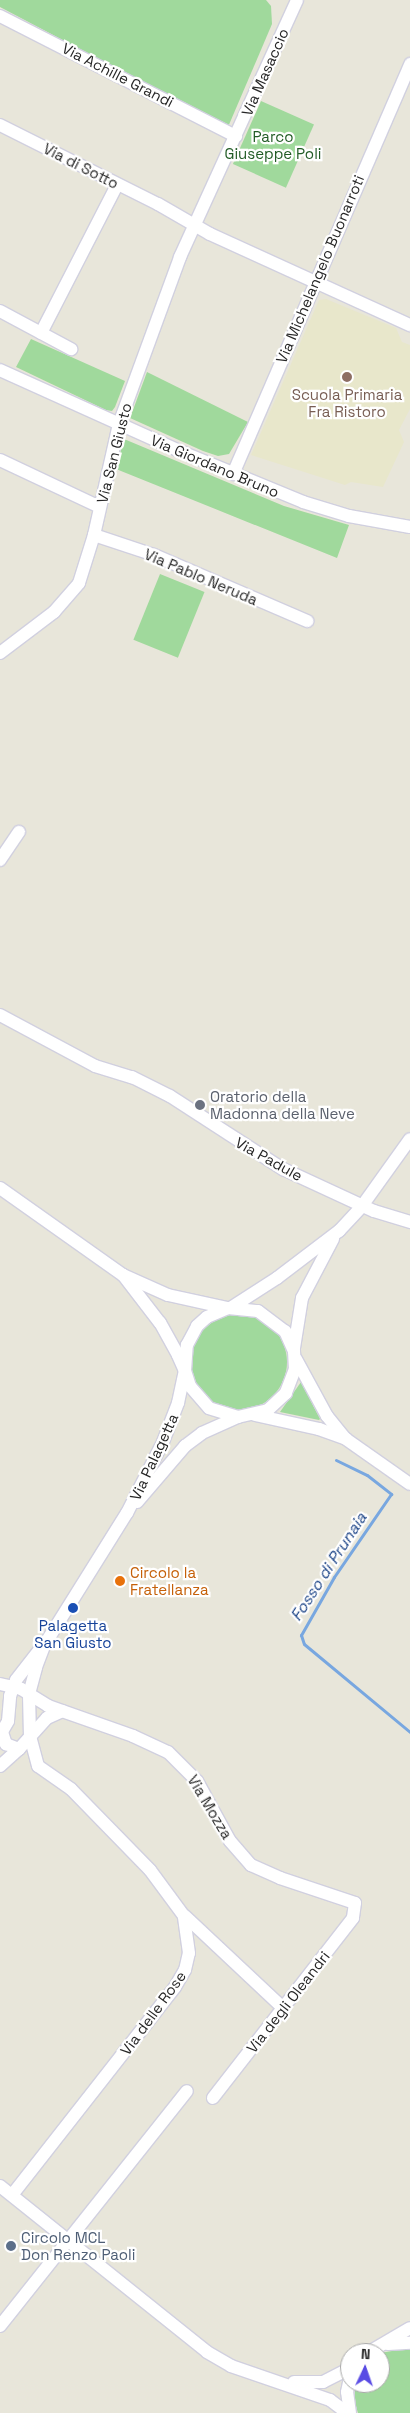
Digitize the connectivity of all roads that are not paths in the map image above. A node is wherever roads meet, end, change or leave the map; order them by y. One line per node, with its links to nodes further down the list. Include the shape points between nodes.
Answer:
1 (297, 0): 5 (street, Via Masaccio)
2 (0, 16): 5 (street, Via Achille Grandi)
3 (410, 65): 10 (street, Via Michelangelo Buonarroti)
4 (0, 125): 6 (street, Via di Sotto)
5 (236, 136): 8 (street, Via Masaccio)
6 (117, 185): 7 (street, Via di Sotto); 13 (street)
7 (163, 207): 8 (street, Via di Sotto); 9 (street, Via di Sotto, via 178,223)
8 (195, 226): 9 (street, Via San Giusto); 10 (street, Via di Sotto)
9 (184, 245): 16 (street, Via San Giusto)
10 (315, 283): 12 (street, Via di Sotto); 18 (street, Via Michelangelo Buonarroti)
11 (0, 311): 13 (street)
12 (410, 325)
13 (42, 333): 14 (street)
14 (71, 349)
15 (0, 370): 16 (street, Via Giordano Bruno)
16 (119, 424): 18 (street, Via Giordano Bruno); 19 (street, Via San Giusto)
17 (0, 460): 19 (street)
18 (233, 474): 20 (street, Via Giordano Bruno, via 349,516)
19 (100, 507): 21 (street, Via San Giusto)
20 (410, 527)
21 (94, 535): 22 (street, Via Pablo Neruda, via 154,555); 23 (street, Via San Giusto, via 83,574 73,592 54,612)
22 (307, 621)
23 (0, 653)
24 (19, 832): 25 (street)
25 (0, 860)
26 (0, 1015): 29 (street, Via Padule, via 95,1066 149,1084 275,1164)
27 (410, 1139): 29 (street, Via Palagetta)
28 (0, 1188): 32 (street)
29 (362, 1206): 30 (street, Via Padule); 31 (street, Via Palagetta)
30 (410, 1222)
31 (339, 1231): 33 (street, Via Palagetta, via 278,1278); 34 (street, Via Palagetta, via 302,1298)
32 (123, 1275): 33 (street, via 168,1295); 35 (street, via 160,1323)
33 (229, 1308): 34 (street, via 252,1309 271,1317 285,1331); 35 (street, Via Palagetta, via 207,1317 197,1326 187,1345)
34 (294, 1354): 36 (street, Via Palagetta, via 293,1376 286,1393 268,1410); 38 (street, via 328,1416)
35 (184, 1371): 37 (street, Via Palagetta, via 190,1386 203,1402 217,1412); 40 (street, Via Palagetta, via 174,1417)
36 (255, 1415): 37 (street, Via Palagetta); 38 (street, via 319,1429)
37 (238, 1417): 40 (street, Via Palagetta, via 202,1433 185,1446)
38 (346, 1439): 39 (street)
39 (410, 1484)
40 (127, 1514): 41 (street, Via Palagetta)
41 (45, 1644): 43 (street, Via Palagetta); 44 (street, Via Palagetta)
42 (0, 1684): 43 (street)
43 (12, 1689): 44 (street); 46 (street, via 8,1721)
44 (29, 1694): 45 (street, Via Mozza); 47 (street)
45 (62, 1711): 47 (street, via 47,1718); 50 (street, Via Mozza, via 150,1742 175,1757 200,1786 230,1841 255,1867)
46 (1, 1734): 48 (street, via 6,1744)
47 (30, 1736): 48 (street); 51 (street, Via delle Rose, via 40,1767 71,1789 115,1833)
48 (19, 1749): 49 (street)
49 (0, 1766)
50 (355, 1903): 52 (street, Via degli Oleandri, via 352,1918)
51 (184, 1916): 52 (street); 56 (street, Via delle Rose, via 189,1944 183,1975)
52 (284, 2008): 54 (street, Via degli Oleandri)
53 (186, 2091): 57 (street)
54 (213, 2098)
55 (0, 2186): 56 (street)
56 (12, 2194): 57 (street)
57 (68, 2241): 58 (street); 64 (street, via 207,2352 231,2366)
58 (0, 2326)
59 (410, 2328): 60 (street)
60 (384, 2343)
61 (410, 2343): 62 (street)
62 (390, 2344)
63 (340, 2373): 64 (street, via 323,2382)
64 (269, 2379): 66 (street, via 330,2400)
65 (347, 2393): 66 (street)
66 (348, 2413)

